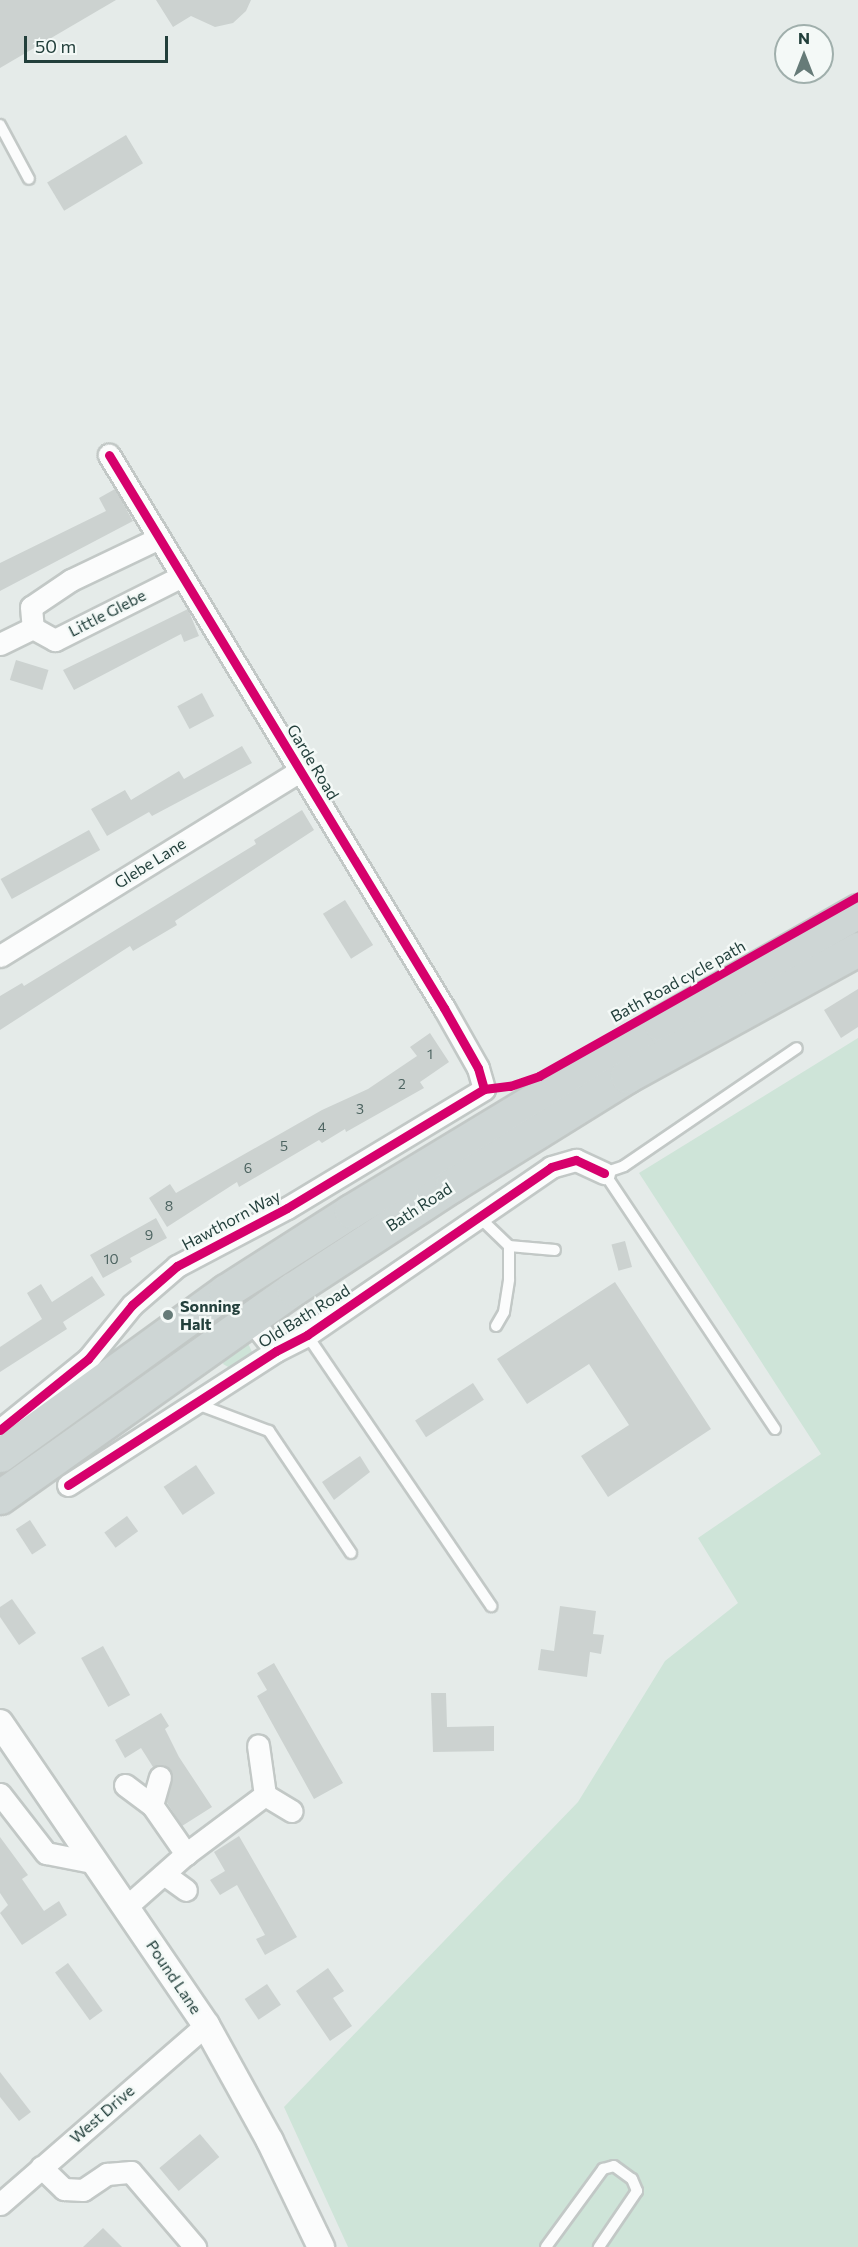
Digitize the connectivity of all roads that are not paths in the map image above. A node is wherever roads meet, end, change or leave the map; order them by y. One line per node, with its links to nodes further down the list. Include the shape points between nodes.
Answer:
1 (0, 125): 2 (lane)
2 (29, 179)
3 (109, 455): 4 (street, Garde Road)
4 (159, 538): 5 (street, Garde Road); 6 (street, via 71,580 31,607)
5 (182, 576): 6 (street, Little Glebe, via 55,640); 8 (street, Garde Road)
6 (33, 628): 7 (street)
7 (0, 644)
8 (301, 770): 11 (street, Glebe Lane); 13 (street, Garde Road, via 444,1008 478,1068)
9 (858, 910): 18 (main road, Bath Road, via 624,1046)
10 (858, 948): 19 (main road, Bath Road, via 627,1077 443,1191)
11 (0, 956)
12 (797, 1048): 14 (lane, via 624,1166)
13 (484, 1089): 25 (street, Hawthorn Way, via 287,1208 177,1266 132,1305 88,1359)
14 (604, 1173): 15 (street, Old Bath Road, via 576,1160 551,1167); 24 (lane)
15 (479, 1216): 16 (lane); 21 (street, Old Bath Road)
16 (509, 1246): 17 (lane); 20 (lane, via 504,1312)
17 (555, 1250)
18 (226, 1291): 19 (main road); 26 (main road, Bath Road)
19 (250, 1319): 22 (street, Old Bath Road); 28 (main road, Bath Road)
20 (496, 1326)
21 (307, 1335): 22 (street, Old Bath Road); 30 (lane)
22 (276, 1351): 23 (street, Old Bath Road)
23 (197, 1404): 27 (street, Old Bath Road); 29 (lane, via 269,1431)
24 (775, 1429)
25 (0, 1430)
26 (0, 1455)
27 (68, 1485)
28 (0, 1497)
29 (351, 1553)
30 (491, 1606)
31 (0, 1722): 40 (street, Pound Lane)
32 (258, 1746): 36 (street)
33 (160, 1777): 37 (street)
34 (125, 1785): 37 (street)
35 (0, 1794): 40 (street, via 46,1853)
36 (265, 1795): 38 (street); 39 (street)
37 (152, 1805): 39 (street)
38 (292, 1810)
39 (186, 1854): 41 (street)
40 (97, 1863): 43 (street, Pound Lane)
41 (164, 1874): 42 (street); 43 (street)
42 (186, 1890)
43 (126, 1907): 44 (street, Pound Lane)
44 (206, 2025): 45 (street, West Drive); 48 (street, Pound Lane, via 270,2141)
45 (41, 2167): 46 (street, West Drive); 47 (street, via 64,2189 83,2190 107,2174 131,2172)
46 (0, 2204)
47 (195, 2247)
48 (321, 2247)
49 (546, 2247): 50 (lane, via 603,2169 614,2166 632,2179 637,2191)
50 (598, 2247)

